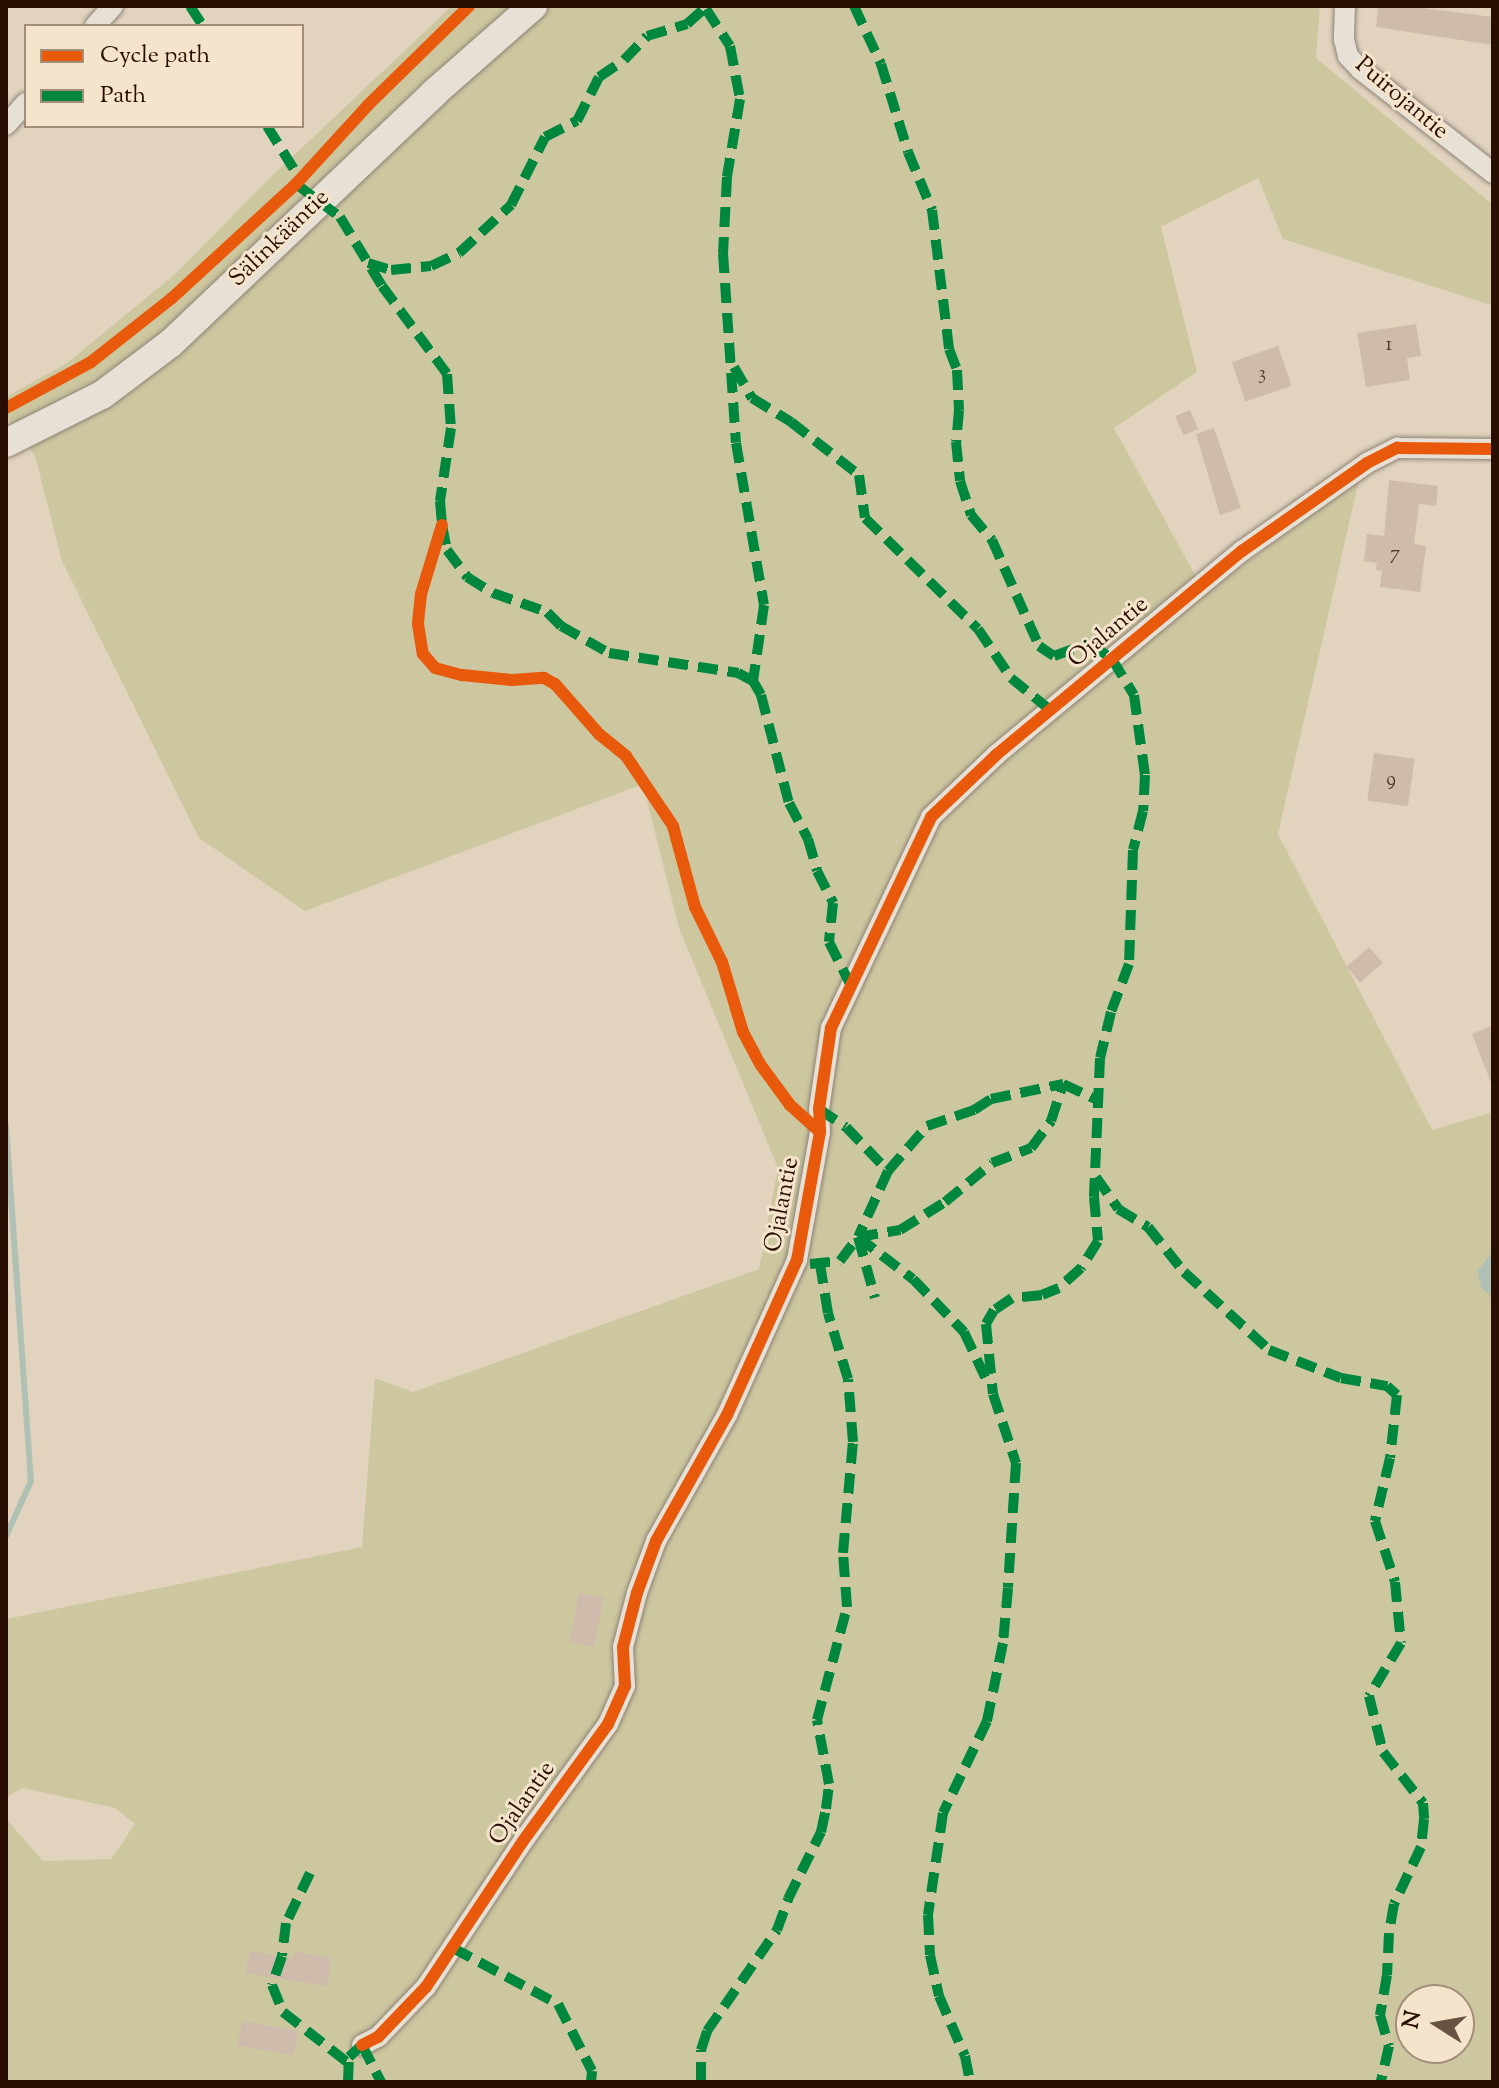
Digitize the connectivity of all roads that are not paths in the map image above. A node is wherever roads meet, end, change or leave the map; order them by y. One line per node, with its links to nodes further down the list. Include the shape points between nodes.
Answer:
1 (113, 6): 4 (street)
2 (533, 6): 8 (street, Sälinkääntie, via 171,343 102,395)
3 (1345, 6): 7 (street, Puirojantie, via 1348,56)
4 (97, 24)
5 (24, 105): 6 (street)
6 (6, 125)
7 (1493, 173)
8 (6, 443)
9 (1493, 449): 10 (street, Ojalantie, via 1397,448 1367,463 1242,551 996,755 931,817 831,1028 820,1132 797,1260 727,1415 656,1541 623,1647 625,1686 608,1724 426,1987 378,2037)
10 (362, 2045)

